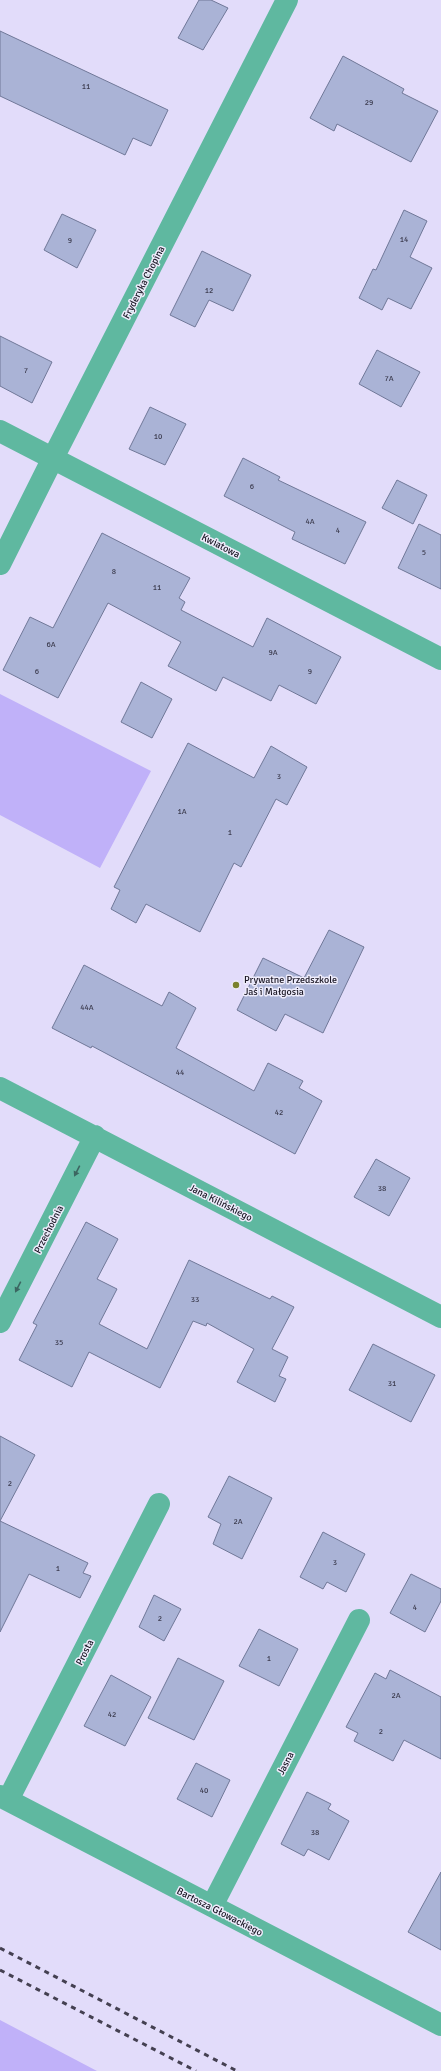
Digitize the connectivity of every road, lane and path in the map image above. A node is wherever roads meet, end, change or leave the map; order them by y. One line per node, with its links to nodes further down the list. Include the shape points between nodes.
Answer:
1 (287, 0): 3 (street, Fryderyka Chopina)
2 (0, 431): 3 (street, Kwiatowa)
3 (53, 458): 4 (street, Fryderyka Chopina); 5 (street, Kwiatowa)
4 (0, 564)
5 (441, 658)
6 (0, 1088): 7 (street, Jana Kilińskiego)
7 (95, 1136): 8 (street, Jana Kilińskiego); 9 (street, Przechodnia, one-way to 9)
8 (441, 1317)
9 (0, 1322)
10 (159, 1504): 12 (street, Prosta)
11 (359, 1620): 13 (street, Jasna)
12 (4, 1798): 13 (street, Bartosza Głowackiego)
13 (212, 1906): 14 (street, Bartosza Głowackiego)
14 (441, 2025)

